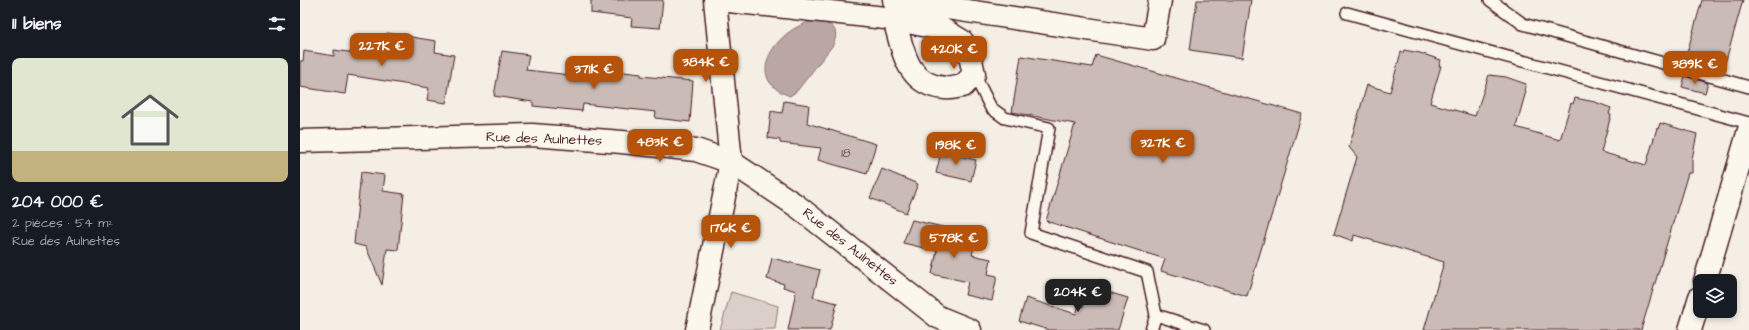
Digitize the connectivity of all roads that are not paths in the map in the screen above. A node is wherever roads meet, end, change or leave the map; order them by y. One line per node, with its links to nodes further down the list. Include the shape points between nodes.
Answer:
1 (715, 0): 12 (street)
2 (720, 0): 5 (street)
3 (1160, 0): 5 (street, via 1153,39)
4 (1490, 0): 8 (lane, via 1523,24)
5 (894, 9): 7 (street, via 942,29 962,42 970,56); 7 (street, via 909,67 926,84 945,88 963,86)
6 (1347, 13): 9 (lane)
7 (974, 74): 14 (lane, via 991,108 1005,118 1049,128 1031,233 1147,272)
8 (1749, 87)
9 (1749, 123)
10 (1749, 130): 13 (street)
11 (300, 141): 12 (street, Rue des Aulnettes, via 532,136 696,150)
12 (731, 162): 16 (street); 17 (street, Rue des Aulnettes, via 798,206 938,317)
13 (1707, 274)
14 (1156, 315): 18 (lane); 19 (lane)
15 (1694, 318): 20 (street)
16 (697, 330)
17 (970, 330)
18 (1151, 330)
19 (1204, 330)
20 (1690, 330)

